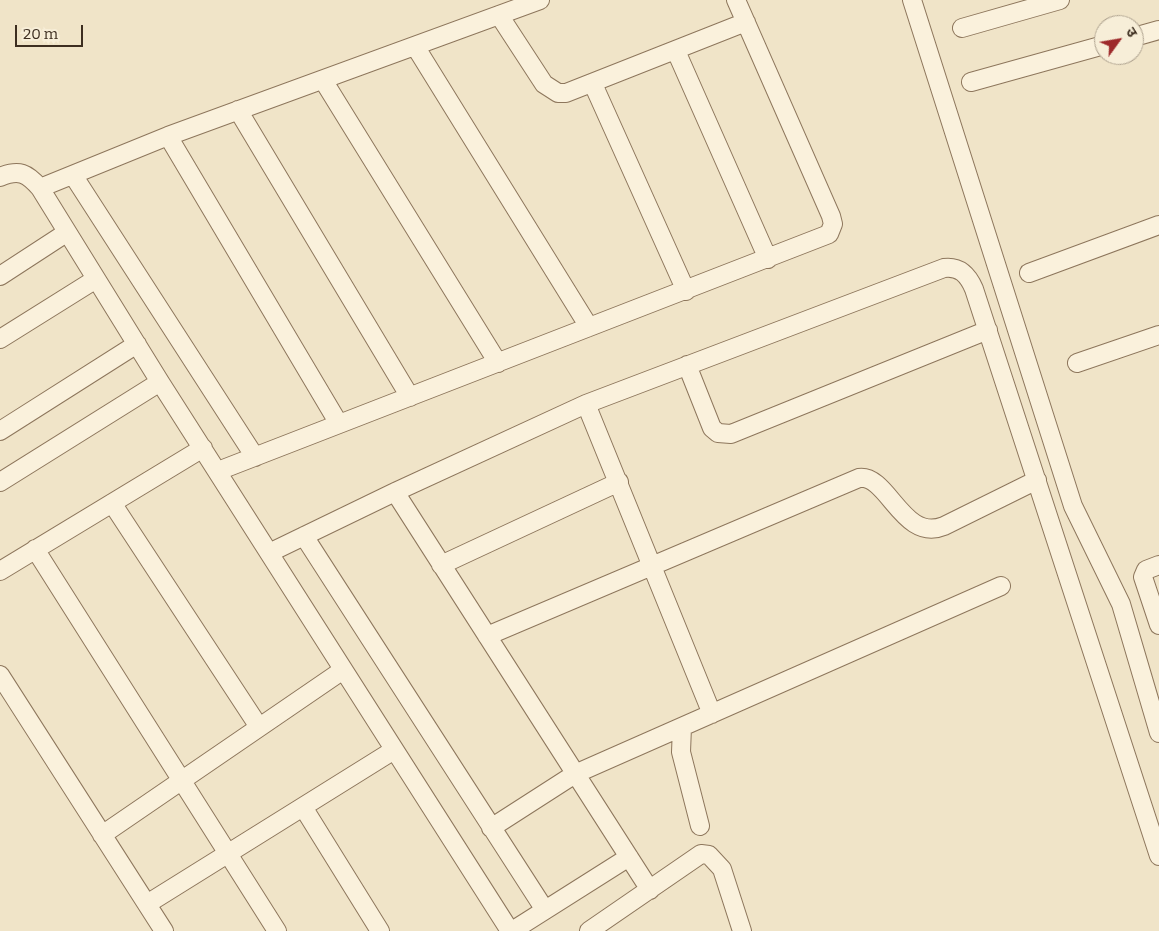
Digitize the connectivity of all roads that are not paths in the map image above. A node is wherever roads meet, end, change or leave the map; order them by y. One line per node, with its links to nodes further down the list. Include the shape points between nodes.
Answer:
1 (540, 0): 5 (street)
2 (736, 0): 6 (street)
3 (912, 0): 64 (street, via 1073,506 1121,604)
4 (1060, 0): 7 (street)
5 (499, 15): 10 (street); 15 (street, via 550,90 566,93)
6 (746, 22): 12 (street); 23 (street, via 833,224 829,234)
7 (962, 28)
8 (1159, 30): 9 (street)
9 (1144, 34)
10 (415, 46): 13 (street); 28 (street)
11 (1094, 48): 14 (street)
12 (676, 50): 15 (street); 23 (street)
13 (323, 80): 16 (street); 33 (street)
14 (970, 82)
15 (593, 84): 27 (street)
16 (238, 110): 17 (street); 37 (street)
17 (168, 136): 18 (street); 39 (street)
18 (73, 175): 20 (street); 42 (street)
19 (0, 177): 20 (street, via 13,172 23,173)
20 (40, 188): 22 (street)
21 (1159, 225): 24 (street)
22 (66, 233): 25 (street); 26 (street)
23 (768, 259): 27 (street)
24 (1029, 273)
25 (0, 276)
26 (96, 279): 31 (street); 32 (street)
27 (686, 290): 28 (street)
28 (589, 327): 33 (street)
29 (988, 330): 35 (street, via 971,281 952,267); 35 (street, via 731,434 712,428); 44 (street)
30 (1159, 335): 34 (street)
31 (0, 339)
32 (137, 344): 36 (street); 40 (street)
33 (498, 363): 37 (street)
34 (1077, 364)
35 (686, 366): 38 (street)
36 (160, 382): 41 (street); 45 (street)
37 (410, 396): 39 (street)
38 (586, 404): 46 (street); 47 (street)
39 (338, 424): 42 (street)
40 (0, 431)
41 (203, 448): 43 (street); 48 (street)
42 (255, 457): 43 (street)
43 (218, 472): 51 (street)
44 (1036, 480): 54 (street, via 932,530 915,524 871,480 859,478); 73 (street)
45 (0, 482)
46 (619, 482): 52 (street); 54 (street)
47 (395, 492): 49 (street); 52 (street)
48 (112, 503): 50 (street); 62 (street)
49 (304, 536): 51 (street); 70 (street)
50 (35, 549): 55 (street); 67 (street)
51 (269, 553): 59 (street)
52 (441, 565): 58 (street)
53 (1159, 565): 57 (street, via 1146,570 1144,577)
54 (653, 566): 58 (street); 61 (street)
55 (0, 571)
56 (1001, 586): 61 (street)
57 (1159, 625)
58 (487, 636): 66 (street)
59 (343, 670): 62 (street); 65 (street)
60 (0, 675): 71 (street)
61 (712, 714): 63 (street)
62 (259, 727): 67 (street)
63 (682, 727): 66 (street); 69 (street, via 680,752)
64 (1159, 733)
65 (394, 750): 68 (street); 81 (street)
66 (575, 774): 70 (street); 74 (street)
67 (182, 780): 71 (street); 72 (street)
68 (303, 807): 72 (street); 80 (street)
69 (700, 826)
70 (491, 828): 77 (street)
71 (102, 835): 76 (street)
72 (229, 853): 76 (street); 79 (street)
73 (1159, 856)
74 (629, 857): 75 (street); 77 (street)
75 (650, 890): 82 (street); 83 (street, via 701,854 709,855 722,869)
76 (147, 904): 78 (street)
77 (545, 910): 81 (street)
78 (164, 931)
79 (277, 931)
80 (380, 931)
81 (511, 931)
82 (589, 931)
83 (742, 931)

